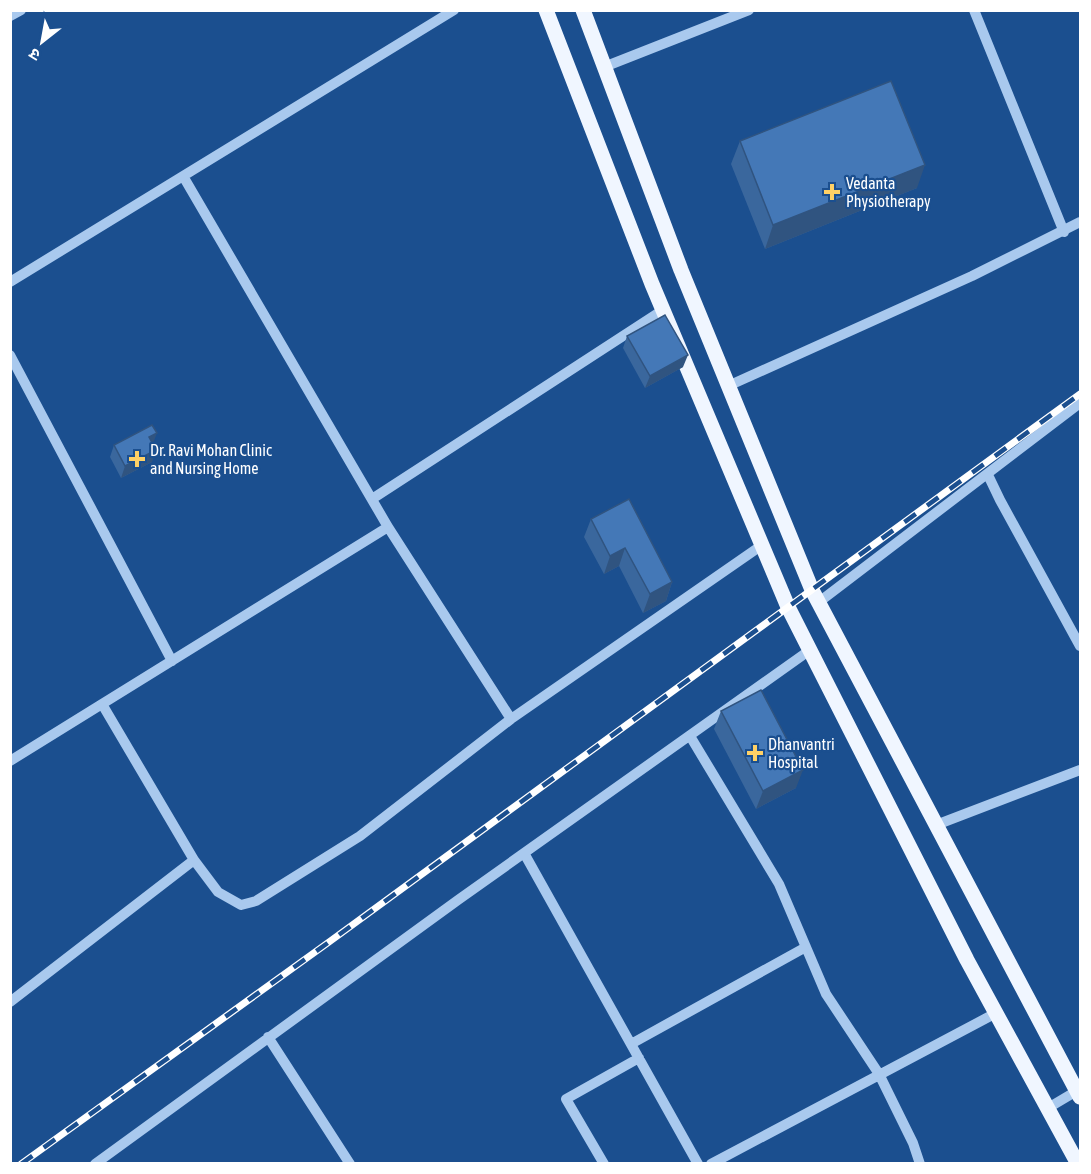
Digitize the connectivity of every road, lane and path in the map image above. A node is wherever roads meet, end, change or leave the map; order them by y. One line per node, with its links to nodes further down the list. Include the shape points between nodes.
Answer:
1 (21, 10): 7 (street)
2 (454, 10): 9 (street)
3 (546, 10): 13 (main road)
4 (583, 10): 8 (main road)
5 (749, 10): 8 (street)
6 (974, 10): 11 (street)
7 (10, 16)
8 (604, 66): 15 (main road)
9 (183, 176): 12 (street); 18 (street)
10 (1080, 222): 11 (street)
11 (1064, 232): 15 (street)
12 (10, 282)
13 (663, 310): 18 (street); 20 (main road)
14 (10, 355): 24 (street)
15 (728, 386): 21 (main road)
16 (1080, 404): 17 (street)
17 (988, 475): 21 (street); 22 (street)
18 (372, 499): 19 (street)
19 (388, 527): 24 (street); 26 (street)
20 (762, 545): 23 (main road); 26 (street)
21 (819, 602): 30 (main road)
22 (1080, 646)
23 (810, 650): 27 (street); 35 (main road)
24 (172, 661): 25 (street)
25 (102, 705): 28 (street); 32 (street)
26 (512, 719): 32 (street, via 360,836 256,902 241,905 218,892)
27 (690, 736): 31 (street); 33 (street, via 779,884)
28 (11, 759)
29 (1080, 770): 30 (street)
30 (936, 825): 40 (main road)
31 (524, 853): 36 (street); 37 (street)
32 (194, 860): 34 (street)
33 (806, 946): 37 (street); 39 (street, via 826,994)
34 (10, 1002)
35 (996, 1013): 39 (street); 41 (main road)
36 (268, 1037): 42 (street); 43 (street)
37 (631, 1044): 38 (street)
38 (639, 1058): 44 (street, via 566,1100); 45 (street)
39 (879, 1074): 46 (street); 47 (street, via 914,1143)
40 (1079, 1093): 41 (street)
41 (1048, 1108): 48 (main road)
42 (95, 1164)
43 (350, 1164)
44 (604, 1164)
45 (698, 1164)
46 (711, 1164)
47 (920, 1164)
48 (1078, 1164)

